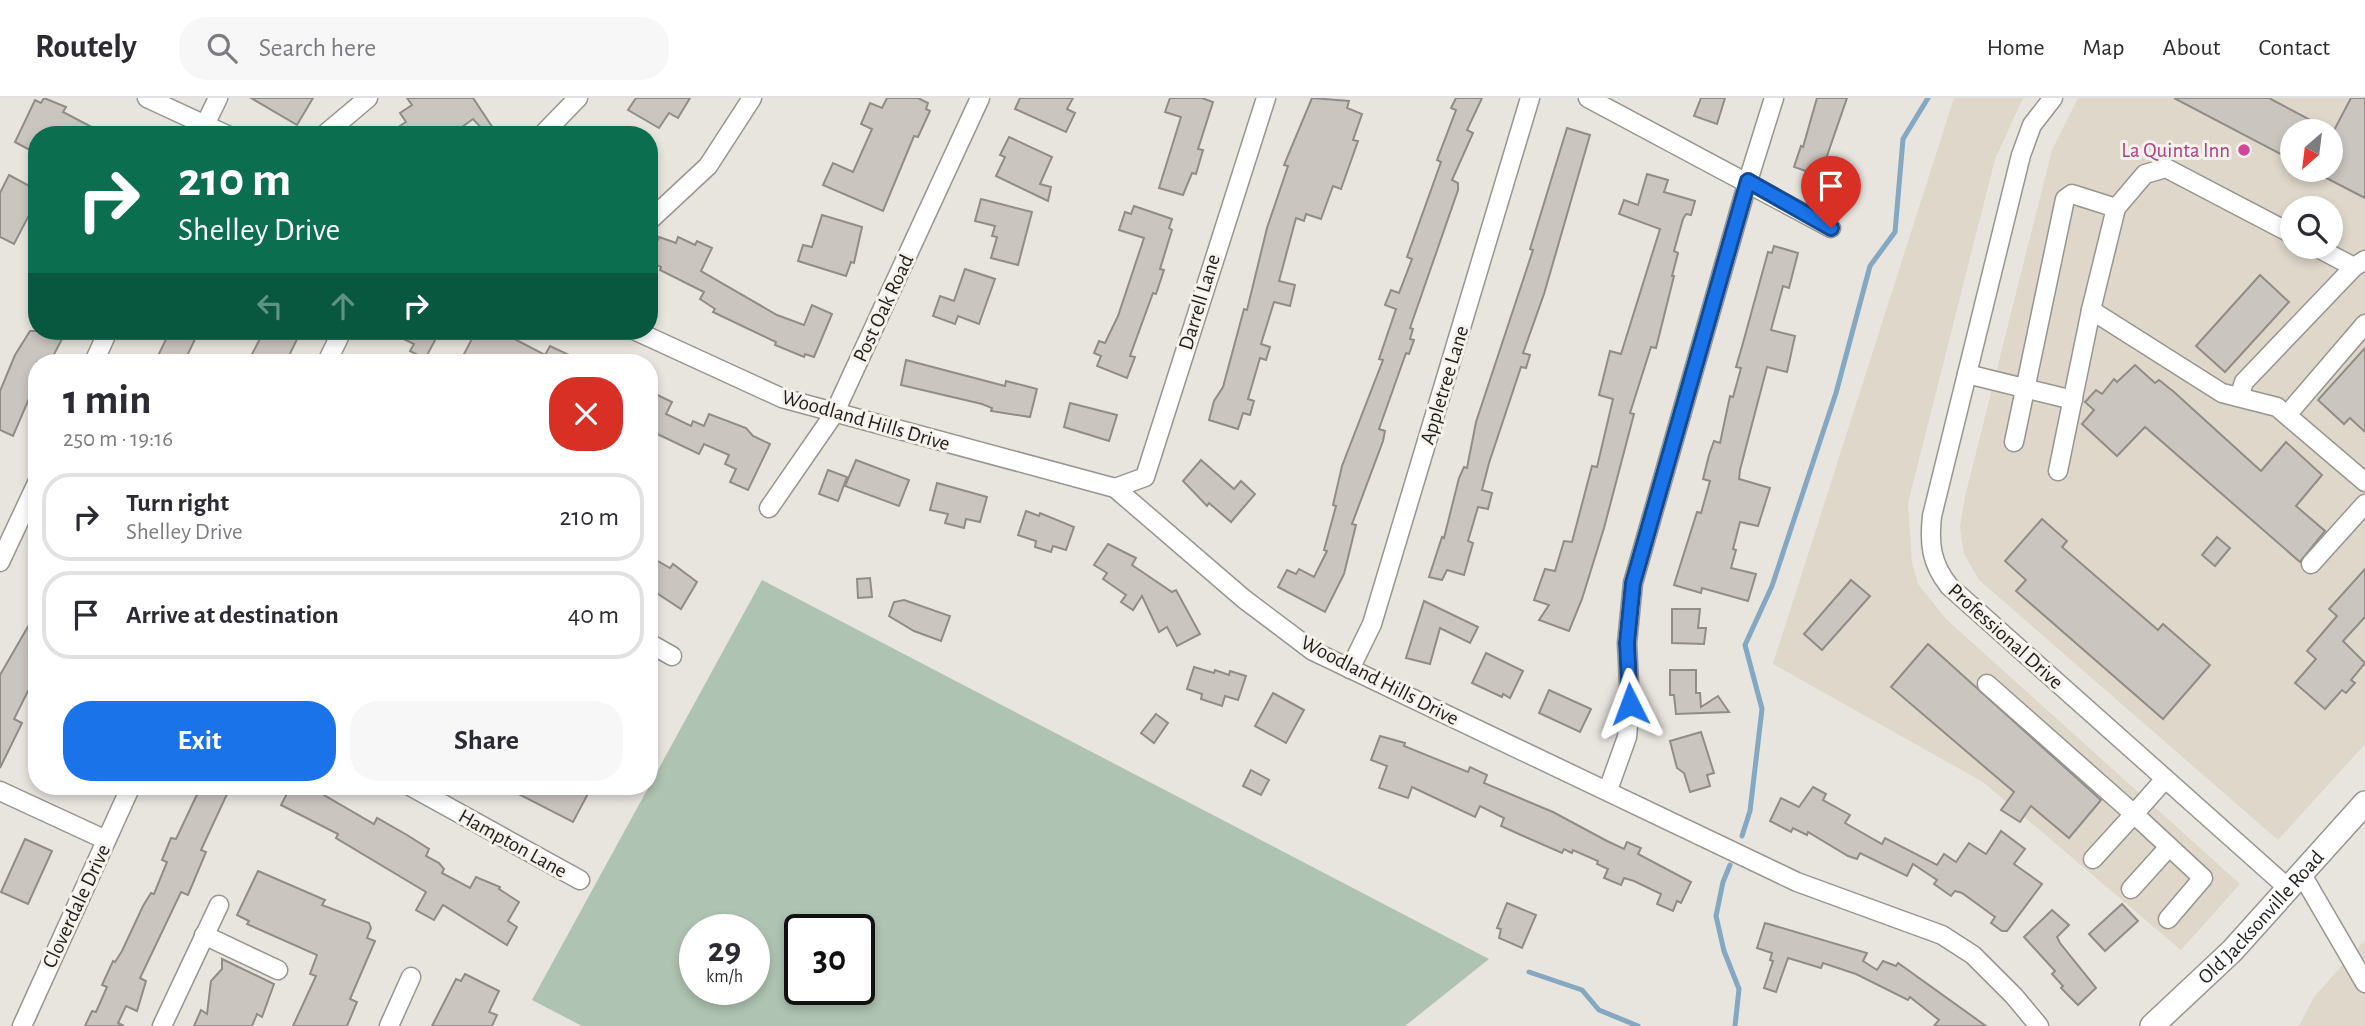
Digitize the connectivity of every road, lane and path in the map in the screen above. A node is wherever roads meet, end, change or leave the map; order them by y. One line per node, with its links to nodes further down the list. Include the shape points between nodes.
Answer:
1 (147, 98): 12 (street)
2 (218, 98): 13 (street)
3 (368, 98): 14 (street)
4 (579, 98): 15 (street)
5 (752, 98): 18 (street, via 708,166)
6 (980, 98): 30 (street, Post Oak Road)
7 (1266, 98): 35 (street, Darrell Lane, via 1144,477)
8 (1530, 98): 43 (street, Appletree Lane, via 1372,624)
9 (1588, 98): 16 (street)
10 (1774, 98): 16 (street)
11 (2053, 98): 26 (street, Professional Drive, via 2032,125 2021,155)
12 (196, 126)
13 (205, 126)
14 (335, 126)
15 (551, 126)
16 (1748, 181): 19 (street); 46 (street, via 1633,583 1627,643 1627,737)
17 (2116, 208): 20 (street, via 2145,174 2166,168); 23 (street); 27 (street, via 2072,194 2065,199)
18 (658, 213)
19 (1831, 228)
20 (2280, 228)
21 (2343, 256): 22 (street)
22 (2362, 263): 28 (street, via 2244,382)
23 (2091, 310): 28 (street, via 2222,393); 29 (street)
24 (2365, 324): 31 (street)
25 (656, 340): 30 (street, Woodland Hills Drive, via 782,398)
26 (1968, 374): 27 (street); 45 (street, Professional Drive, via 1932,516 1931,554 1937,571)
27 (2025, 389): 29 (street); 32 (street)
28 (2239, 397): 31 (street, via 2277,407)
29 (2073, 400): 33 (street)
30 (834, 414): 35 (street, Woodland Hills Drive); 38 (street, Post Oak Road)
31 (2287, 415): 34 (street)
32 (2014, 442)
33 (2059, 471)
34 (2365, 482)
35 (1115, 488): 43 (street, Woodland Hills Drive, via 1279,626 1313,651)
36 (28, 502): 39 (street)
37 (2365, 504): 40 (street)
38 (769, 508)
39 (0, 562)
40 (2311, 565)
41 (658, 648): 42 (street)
42 (672, 656)
43 (1350, 669): 46 (street, Woodland Hills Drive)
44 (1987, 684): 51 (street)
45 (2165, 779): 51 (street); 56 (street, Professional Drive)
46 (1608, 790): 67 (street, Woodland Hills Drive, via 1797,882 1942,935 1973,955)
47 (0, 791): 52 (street)
48 (127, 795): 52 (street, Cloverdale Drive)
49 (426, 795): 55 (street, Hampton Lane)
50 (2365, 803): 56 (main road, Old Jacksonville Road)
51 (2134, 814): 53 (street); 54 (street)
52 (106, 840): 64 (street, Cloverdale Drive)
53 (2168, 848): 57 (street); 59 (street, via 2203,878)
54 (2093, 859)
55 (580, 880)
56 (2294, 881): 63 (street, Professional Drive); 68 (main road, Old Jacksonville Road, via 2200,983)
57 (2131, 889)
58 (219, 905): 60 (street)
59 (2168, 919)
60 (204, 935): 61 (street); 65 (street)
61 (278, 970)
62 (411, 977): 66 (street)
63 (2365, 983)
64 (22, 1026)
65 (162, 1026)
66 (389, 1026)
67 (2039, 1026)
68 (2152, 1026)

